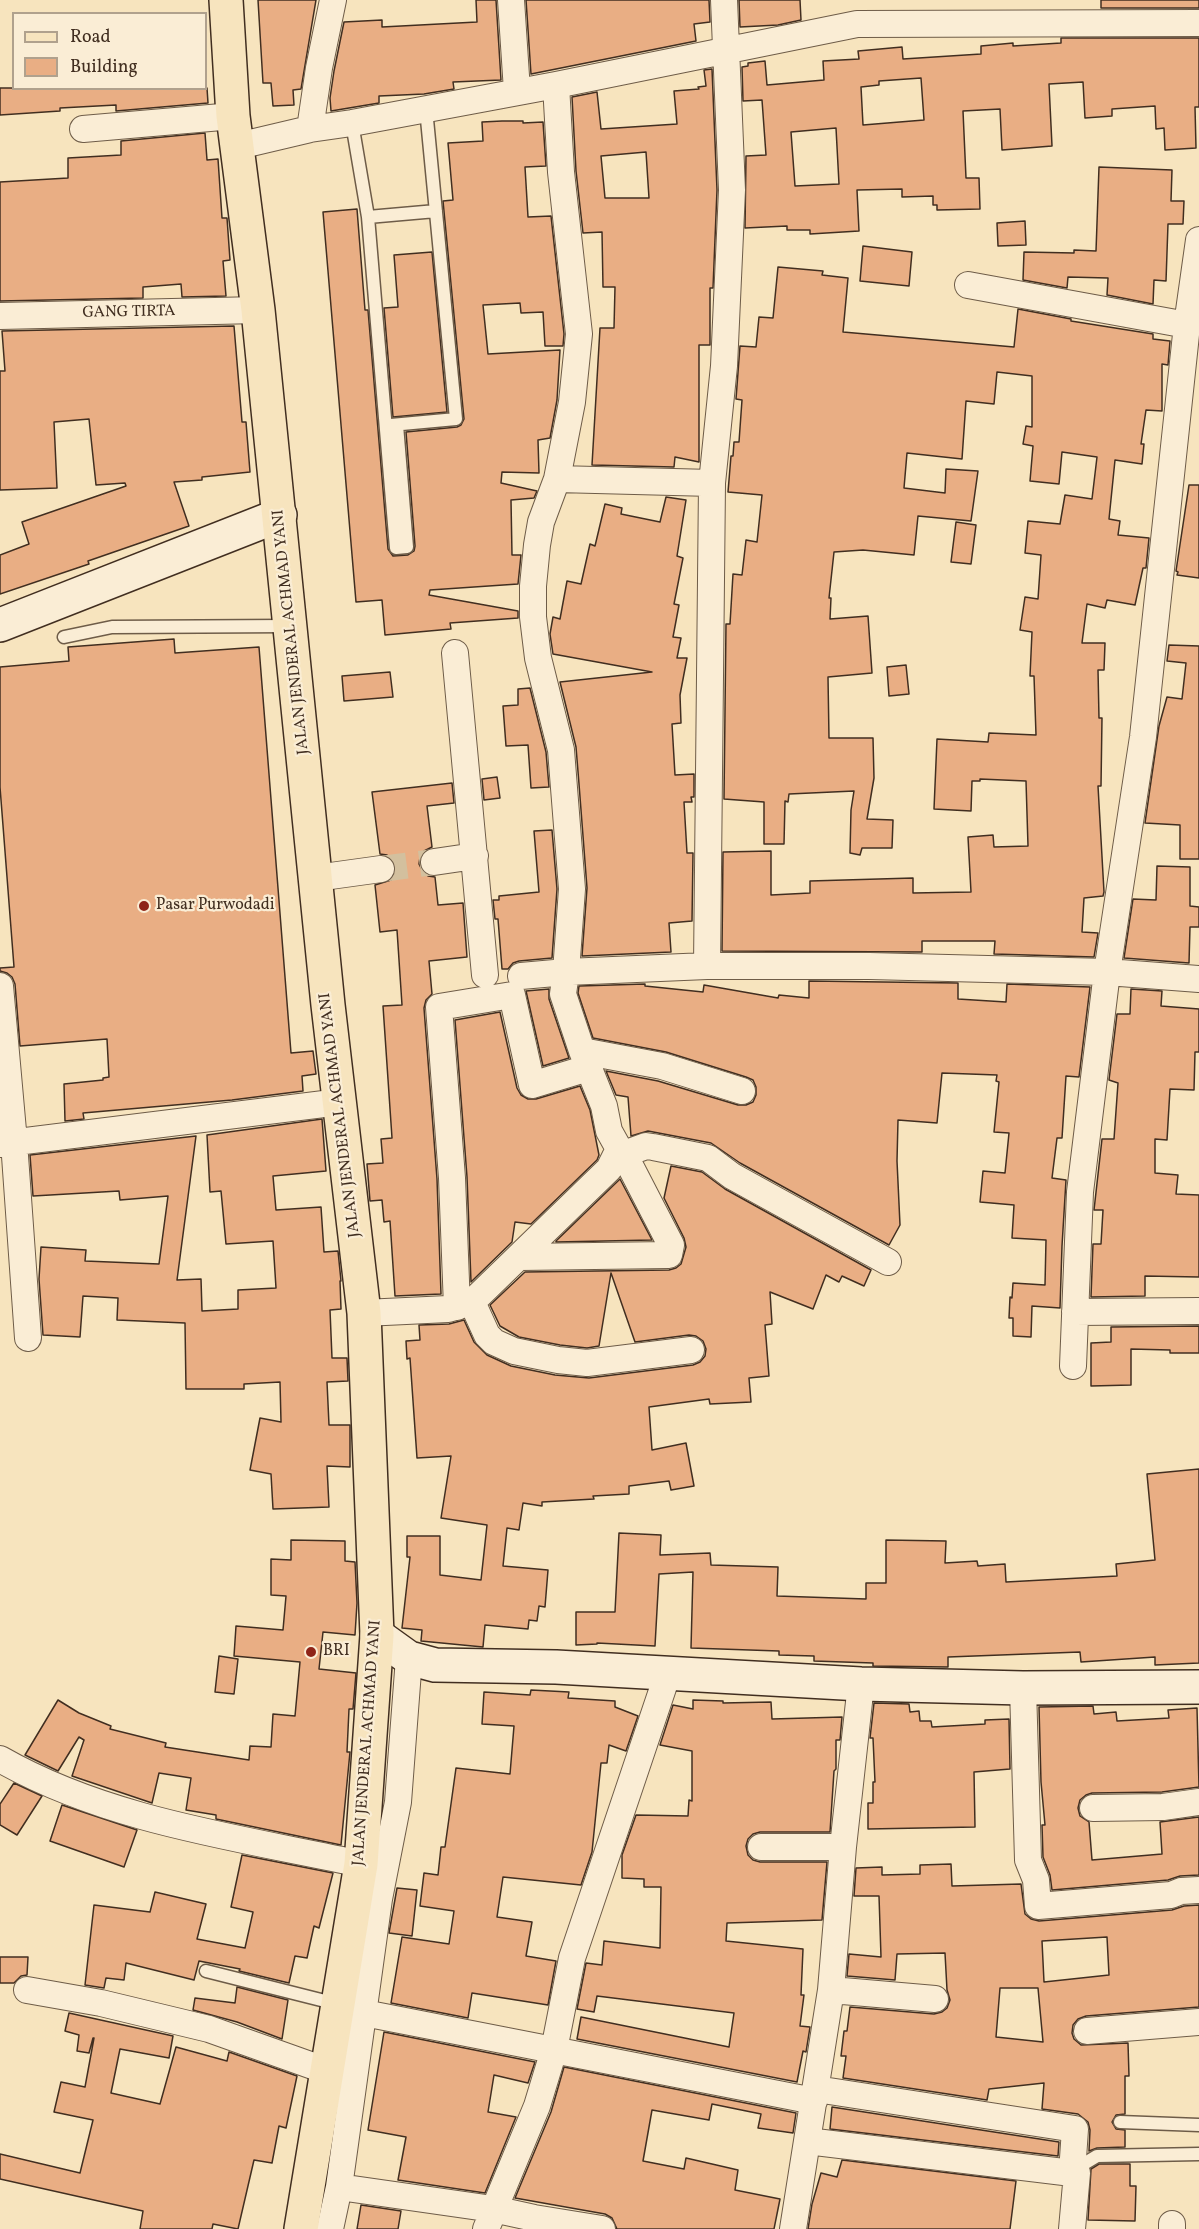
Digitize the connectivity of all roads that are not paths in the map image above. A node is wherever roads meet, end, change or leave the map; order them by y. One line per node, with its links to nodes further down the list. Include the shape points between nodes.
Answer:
1 (226, 0): 13 (main road, JALAN JENDERAL ACHMAD YANI)
2 (333, 0): 12 (street)
3 (511, 0): 8 (street)
4 (724, 0): 6 (street)
5 (1199, 23): 6 (street, via 856,24)
6 (726, 49): 7 (street); 23 (street, via 732,190 724,366)
7 (556, 85): 8 (street); 22 (street, via 561,172 579,334 572,402)
8 (517, 91): 9 (street)
9 (426, 109): 10 (street); 14 (lane)
10 (352, 123): 12 (street); 15 (lane)
11 (83, 129): 13 (street)
12 (310, 129): 13 (street)
13 (235, 131): 18 (main road, JALAN JENDERAL ACHMAD YANI)
14 (436, 211): 15 (lane); 21 (lane, via 456,419)
15 (368, 217): 21 (lane)
16 (1199, 240): 20 (street)
17 (968, 285): 20 (street)
18 (258, 310): 19 (street, GANG TIRTA); 24 (main road, JALAN JENDERAL ACHMAD YANI)
19 (0, 316)
20 (1187, 326): 35 (street, via 1143,737)
21 (391, 425): 21 (lane, via 396,548 407,547)
22 (557, 478): 23 (street); 34 (street, via 537,545 533,617 538,658 561,750 572,889)
23 (712, 483): 33 (street)
24 (280, 515): 25 (main road); 26 (main road, JALAN JENDERAL ACHMAD YANI)
25 (0, 625)
26 (291, 626): 27 (lane, via 112,627); 32 (main road, JALAN JENDERAL ACHMAD YANI)
27 (64, 637)
28 (455, 653): 29 (street)
29 (475, 856): 30 (street); 36 (street)
30 (434, 862)
31 (381, 869): 32 (street)
32 (316, 878): 42 (main road, JALAN JENDERAL ACHMAD YANI)
33 (707, 966): 34 (street); 35 (street)
34 (567, 972): 37 (street); 40 (street, via 563,994)
35 (1107, 972): 38 (street); 49 (street, via 1080,1192)
36 (485, 975)
37 (521, 976)
38 (1199, 978)
39 (0, 986): 43 (street)
40 (585, 1060): 41 (street, via 663,1066); 44 (street, via 604,1106 609,1131); 47 (street, via 532,1085 512,995 439,1007)
41 (742, 1090)
42 (340, 1101): 43 (street); 50 (main road, JALAN JENDERAL ACHMAD YANI)
43 (7, 1143): 51 (street)
44 (622, 1151): 45 (street, via 609,1169); 45 (street, via 671,1245 671,1253); 46 (street, via 646,1146 708,1158 732,1176)
45 (520, 1257): 47 (street)
46 (888, 1262)
47 (465, 1305): 50 (street); 52 (street, via 494,1342 514,1351 558,1360 588,1363)
48 (1199, 1311): 49 (street)
49 (1075, 1312): 53 (street)
50 (364, 1313): 54 (main road, JALAN JENDERAL ACHMAD YANI)
51 (28, 1338)
52 (691, 1350)
53 (1074, 1366)
54 (377, 1635): 55 (main road); 65 (main road, JALAN JENDERAL ACHMAD YANI)
55 (409, 1658): 56 (main road, via 435,1665); 71 (street, via 398,1802)
56 (668, 1673): 57 (main road); 74 (street, via 575,1949)
57 (861, 1684): 59 (main road); 64 (street)
58 (1199, 1687): 59 (main road)
59 (1023, 1688): 66 (street, via 1028,1860 1036,1880 1038,1906)
60 (0, 1759): 65 (street, via 75,1794 160,1821)
61 (1199, 1802): 62 (street)
62 (1093, 1808)
63 (761, 1846): 64 (street)
64 (843, 1847): 69 (street)
65 (361, 1864): 71 (main road, JALAN JENDERAL ACHMAD YANI)
66 (1199, 1890)
67 (206, 1971): 71 (lane)
68 (27, 1990): 75 (street, via 209,2029)
69 (831, 1990): 70 (street); 76 (street)
70 (935, 1999)
71 (351, 2008): 74 (street); 75 (main road, JALAN JENDERAL ACHMAD YANI); 82 (street)
72 (1199, 2022): 73 (street)
73 (1087, 2031)
74 (554, 2049): 76 (street); 83 (street, via 537,2106)
75 (327, 2071): 84 (main road, JALAN JENDERAL ACHMAD YANI)
76 (815, 2095): 79 (street); 81 (street, via 1075,2129)
77 (1120, 2122): 78 (lane)
78 (1199, 2125)
79 (807, 2141): 81 (street); 87 (street)
80 (1199, 2154): 81 (lane, via 1097,2156)
81 (1075, 2173): 88 (street)
82 (339, 2187): 83 (street); 85 (street)
83 (490, 2219): 86 (street, via 534,2218)
84 (301, 2229)
85 (330, 2229)
86 (602, 2229)
87 (793, 2229)
88 (1072, 2229)

